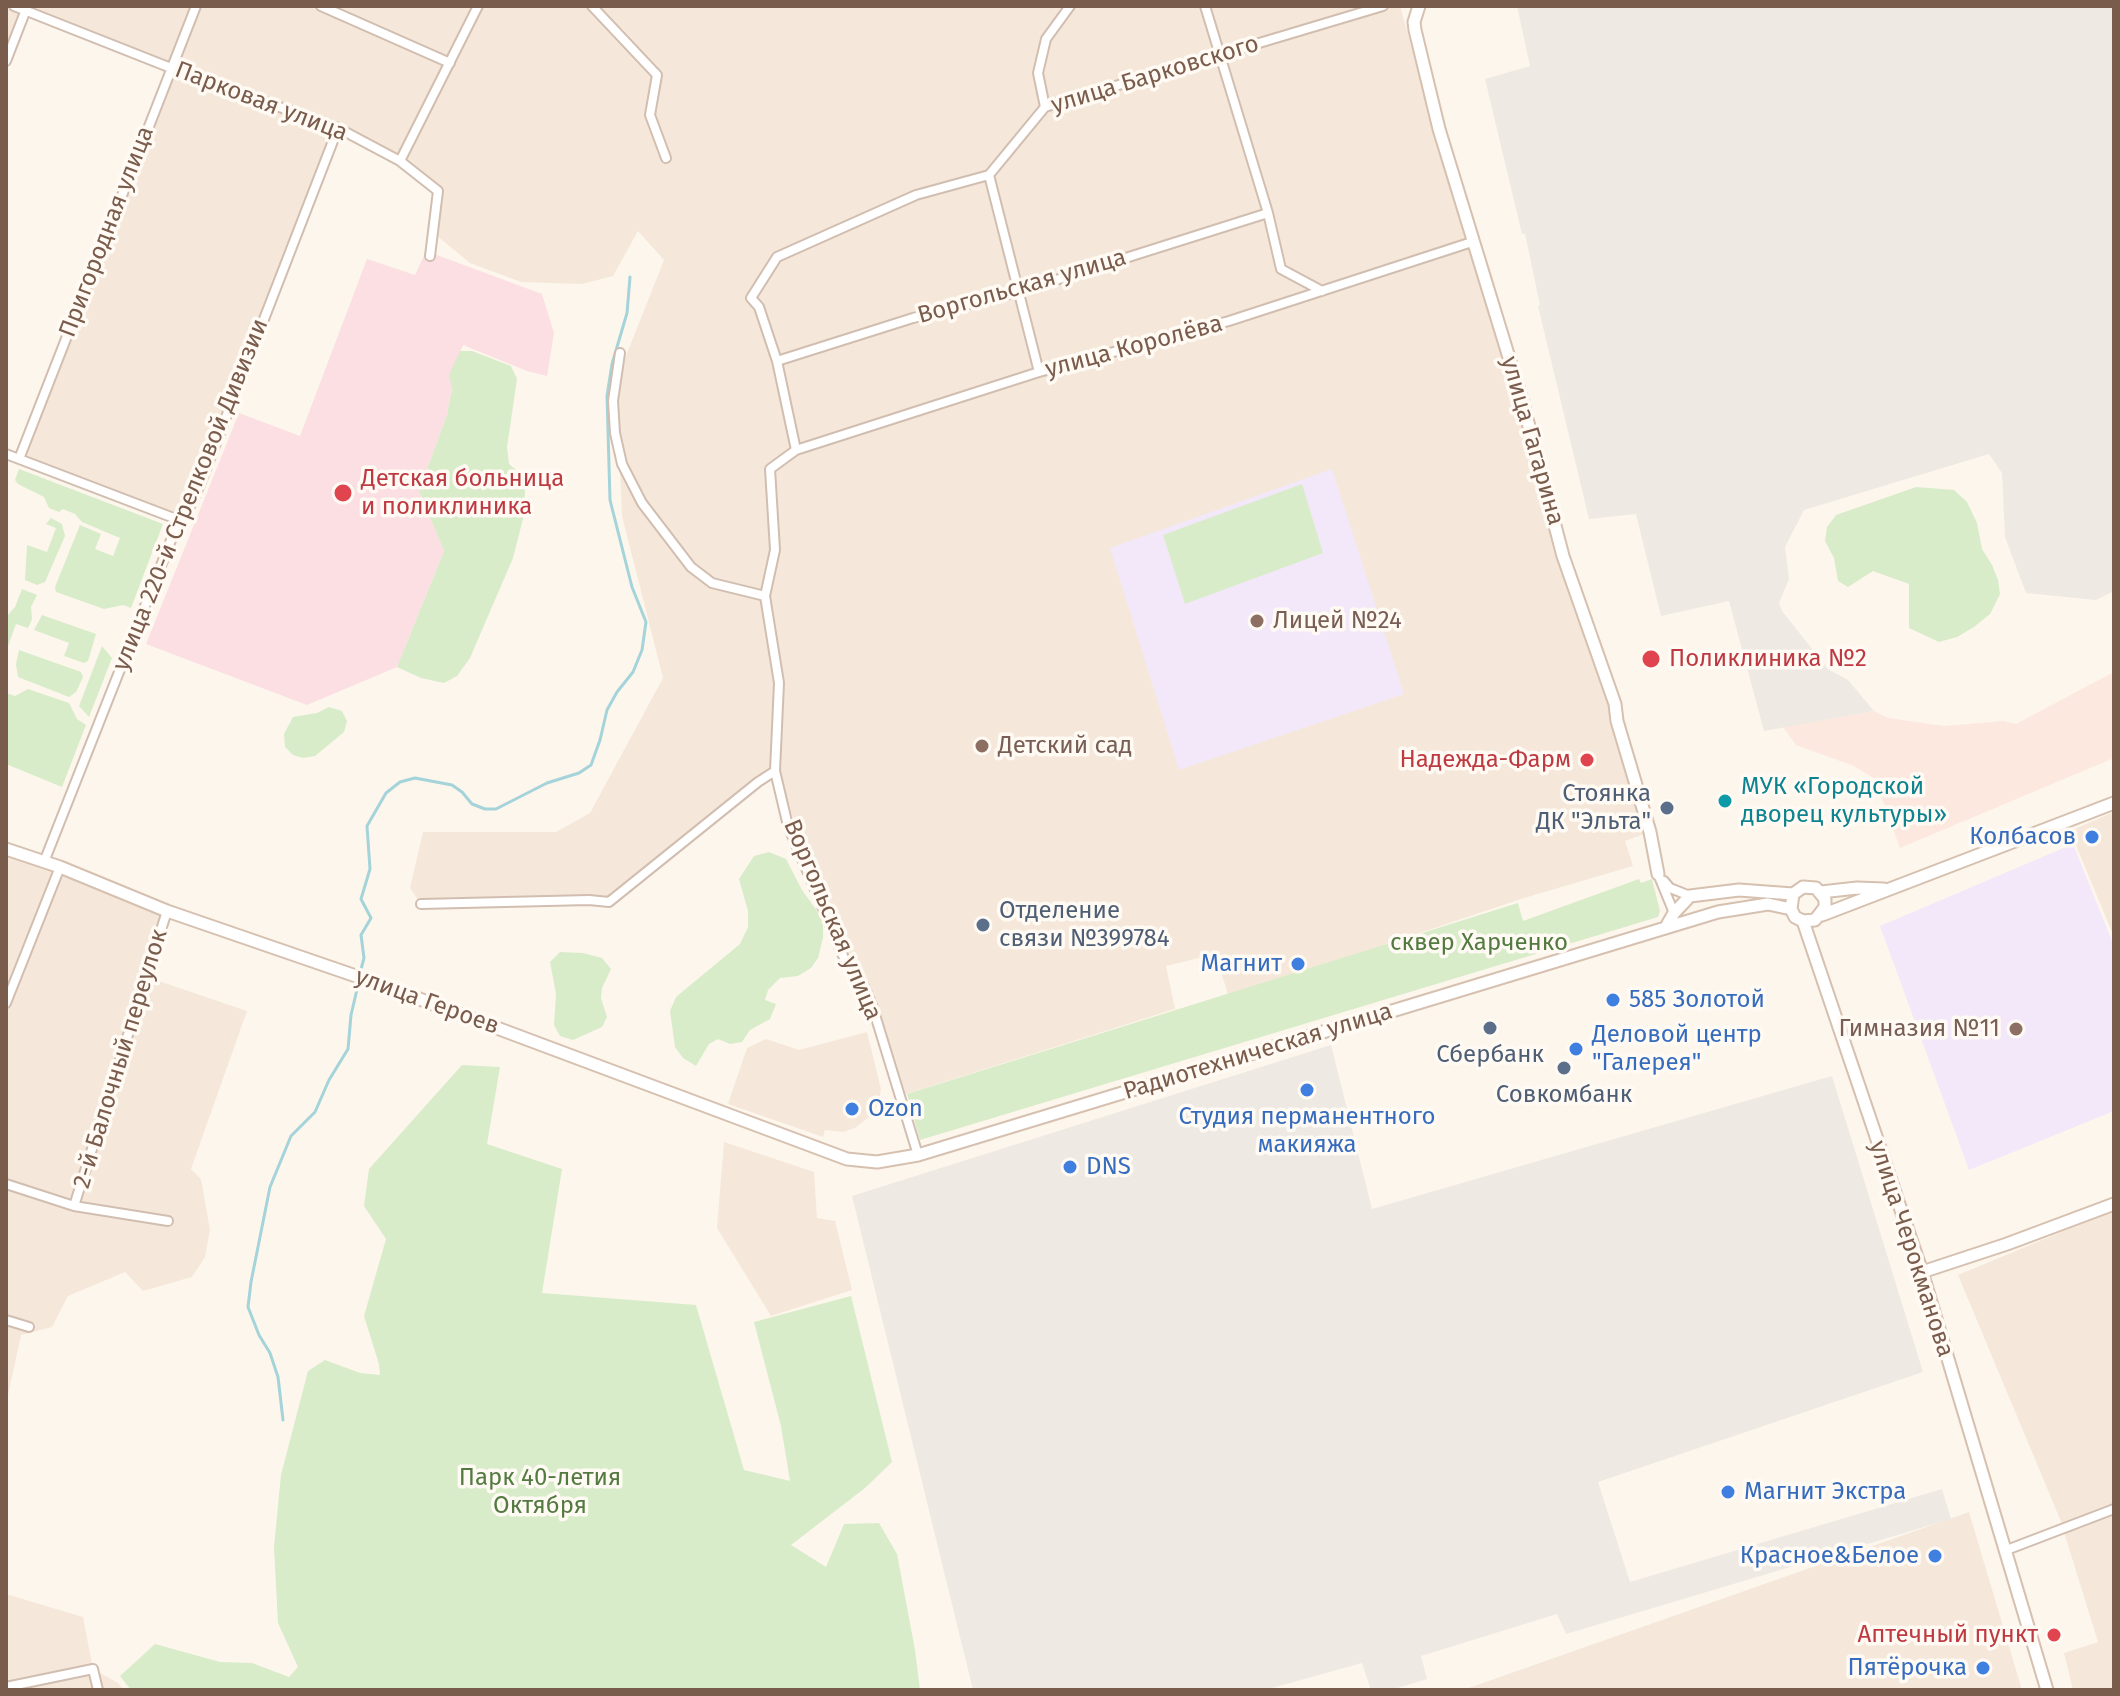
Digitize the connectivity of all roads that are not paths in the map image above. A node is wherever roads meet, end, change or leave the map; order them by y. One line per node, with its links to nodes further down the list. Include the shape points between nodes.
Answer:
1 (14, 6): 10 (street, Парковая улица)
2 (196, 6): 14 (street, Пригородная улица)
3 (321, 6): 13 (street)
4 (478, 6): 13 (street)
5 (592, 6): 17 (street, via 657,75 650,115)
6 (1070, 6): 15 (street, via 1046,39 1038,73)
7 (1205, 6): 11 (street)
8 (1383, 6): 11 (street, улица Барковского)
9 (1419, 6): 21 (street, улица Гагарина, via 1415,30)
10 (26, 8): 12 (street); 14 (street, Парковая улица)
11 (1220, 53): 15 (street, улица Барковского); 20 (street)
12 (6, 61)
13 (450, 63): 18 (street)
14 (171, 68): 16 (street, Парковая улица); 30 (street, Пригородная улица)
15 (1045, 107): 19 (street, улица Барковского)
16 (338, 128): 18 (street, Парковая улица); 31 (street, улица 220-й Стрелковой Дивизии, via 199,487)
17 (666, 158)
18 (400, 161): 22 (street, Парковая улица, via 438,191)
19 (989, 175): 23 (street); 26 (street, via 916,195 777,257 751,298)
20 (1268, 213): 23 (street, Воргольская улица); 24 (street, via 1281,269)
21 (1472, 242): 24 (street, улица Королёва); 38 (street, улица Гагарина, via 1522,400 1563,556 1615,704)
22 (430, 256)
23 (1021, 291): 26 (street, Воргольская улица); 27 (street)
24 (1322, 291): 27 (street, улица Королёва)
25 (620, 353): 32 (street, via 615,433 622,464 642,503 691,567 712,583)
26 (777, 361): 28 (street)
27 (1039, 372): 28 (street, улица Королёва)
28 (796, 450): 32 (street, Воргольская улица, via 770,469 775,550)
29 (6, 454): 30 (street)
30 (19, 459): 31 (street)
31 (179, 520): 36 (street, улица 220-й Стрелковой Дивизии)
32 (765, 596): 33 (street, Воргольская улица, via 779,683)
33 (775, 771): 43 (street, via 609,902); 52 (street, Воргольская улица, via 788,826 844,958 872,1005)
34 (2114, 803): 39 (street)
35 (6, 849): 36 (street, улица Героев)
36 (44, 862): 37 (street, улица Героев)
37 (60, 867): 45 (street, улица Героев); 51 (street)
38 (1658, 874): 42 (street, via 1670,888); 47 (street, улица Гагарина)
39 (1888, 889): 40 (street); 48 (street)
40 (1821, 892): 41 (street, via 1809,886); 48 (street, via 1825,907)
41 (1793, 894): 42 (street, via 1739,890); 44 (street)
42 (1690, 896): 46 (street, via 1719,896 1724,903); 47 (street)
43 (421, 904)
44 (1791, 909): 46 (street, Радиотехническая улица, via 1768,904); 48 (street, via 1795,917)
45 (167, 911): 53 (street, улица Героев, via 382,985); 56 (street, 2-й Балочный переулок)
46 (1718, 912): 49 (street, Радиотехническая улица)
47 (1674, 913): 49 (street); 50 (street)
48 (1813, 919): 58 (street, улица Черокманова, via 1813,949)
49 (1688, 920): 50 (street, Радиотехническая улица)
50 (1666, 927): 52 (street, Радиотехническая улица)
51 (6, 1003)
52 (918, 1155): 53 (street, Радиотехническая улица, via 877,1162)
53 (847, 1159)
54 (6, 1184): 56 (street)
55 (2114, 1204): 58 (street)
56 (74, 1206): 57 (street)
57 (168, 1221)
58 (1922, 1272): 62 (street, улица Черокманова)
59 (6, 1320): 60 (street)
60 (29, 1327)
61 (2114, 1509): 62 (street)
62 (2004, 1551): 65 (street, улица Черокманова)
63 (6, 1687): 64 (street, via 93,1669)
64 (98, 1690)
65 (2047, 1690)

